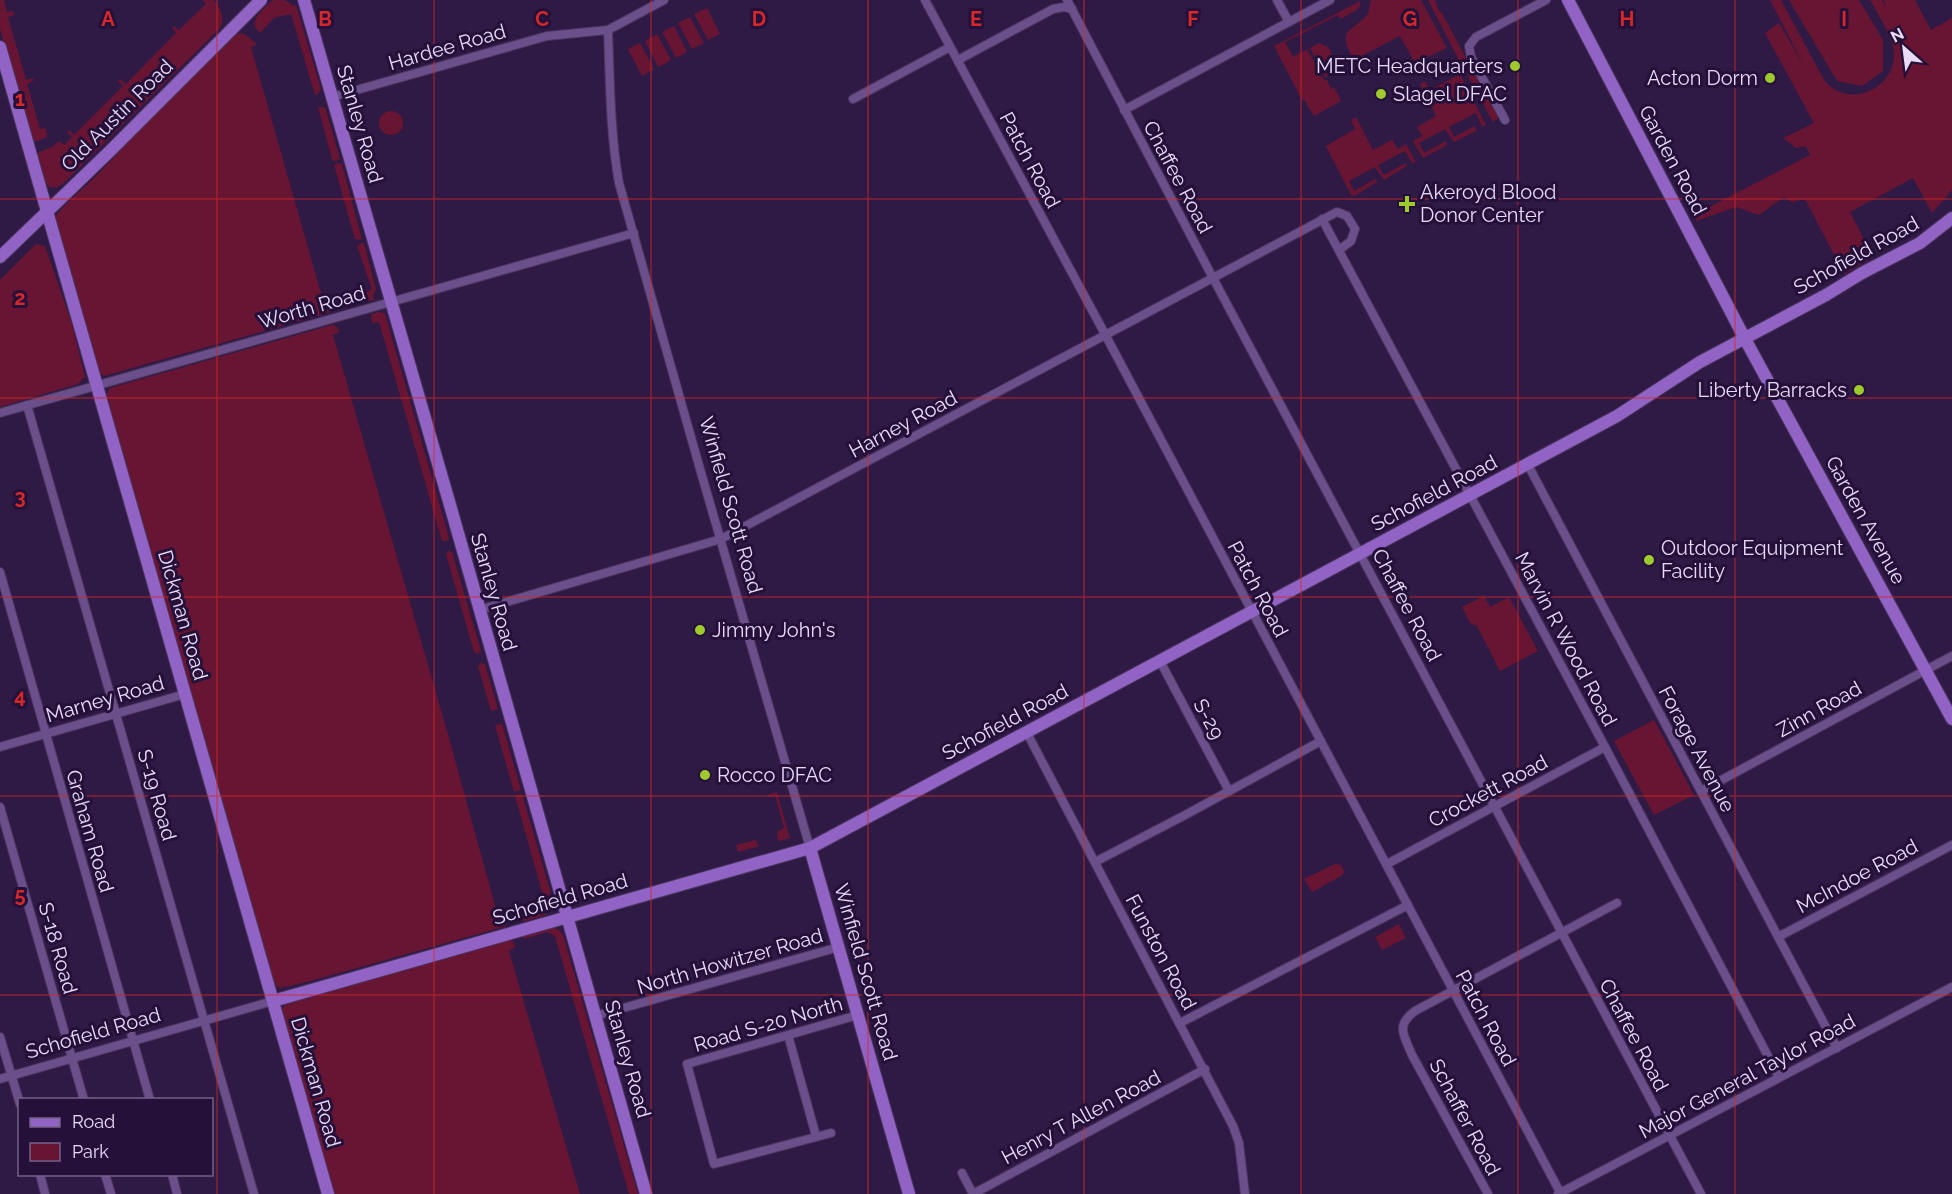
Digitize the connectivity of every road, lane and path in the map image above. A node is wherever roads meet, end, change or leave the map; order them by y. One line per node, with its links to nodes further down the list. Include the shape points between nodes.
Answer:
1 (261, 0): 20 (street, Old Austin Road)
2 (664, 0): 12 (street)
3 (925, 0): 14 (street, Patch Road)
4 (1067, 0): 10 (street, Chaffee Road)
5 (1277, 0): 11 (street)
6 (1330, 0): 11 (street)
7 (1546, 0): 19 (street, via 1476,37 1469,46 1471,57)
8 (1568, 0): 29 (street, Garden Road)
9 (305, 1): 16 (street, Stanley Road)
10 (1072, 9): 15 (street, via 1053,9); 18 (street, Chaffee Road)
11 (1288, 22): 18 (street)
12 (608, 30): 16 (street, Hardee Road, via 547,36); 23 (street, Winfield Scott Road, via 614,156)
13 (0, 47): 20 (street, Dickman Road)
14 (951, 47): 15 (street, Patch Road); 17 (street)
15 (958, 60): 28 (street, Patch Road)
16 (332, 98): 27 (street, Stanley Road)
17 (853, 99)
18 (1124, 110): 26 (street, Chaffee Road)
19 (1505, 120)
20 (47, 212): 25 (street, Old Austin Road); 30 (street, Dickman Road)
21 (1322, 219): 24 (street, Marvin R Wood Road); 24 (street, via 1337,212 1351,221 1354,236); 26 (street, Harney Road)
22 (1952, 219): 29 (street, Schofield Road, via 1920,243)
23 (633, 233): 27 (street, Worth Road); 35 (street, Winfield Scott Road)
24 (1339, 250): 34 (street, Marvin R Wood Road)
25 (0, 257)
26 (1213, 278): 28 (street, Harney Road); 36 (street, Chaffee Road)
27 (391, 301): 30 (street, Worth Road); 38 (street, Stanley Road)
28 (1106, 336): 35 (street, Harney Road); 39 (street, Patch Road)
29 (1745, 339): 33 (street, Schofield Road); 42 (street, Garden Avenue)
30 (97, 386): 31 (street, Worth Road); 43 (street, Dickman Road)
31 (27, 405): 32 (street, Worth Road); 44 (street, S-19 Road)
32 (0, 413)
33 (1527, 465): 34 (street, Schofield Road); 52 (street, Forage Avenue)
34 (1470, 496): 36 (street, Schofield Road); 50 (street, Marvin R Wood Road)
35 (721, 539): 38 (street, Harney Road); 56 (street, Winfield Scott Road)
36 (1361, 554): 39 (street, Schofield Road); 53 (street, Chaffee Road)
37 (0, 572): 47 (street, Graham Road)
38 (479, 610): 61 (street, Stanley Road)
39 (1252, 613): 41 (street, Schofield Road); 48 (street, Patch Road)
40 (1952, 656): 42 (street, Zinn Road)
41 (1160, 661): 46 (street, Schofield Road); 51 (street, S-29)
42 (1926, 670): 45 (street, Garden Avenue); 52 (street, Zinn Road)
43 (185, 694): 44 (street, Marney Road); 67 (street, Dickman Road)
44 (116, 713): 47 (street, Marney Road); 70 (street, S-19 Road)
45 (1952, 720)
46 (1027, 732): 56 (street, Schofield Road); 57 (street, Funston Road)
47 (45, 734): 49 (street, Marney Road); 74 (street, Graham Road)
48 (1321, 741): 51 (street); 58 (street, Patch Road)
49 (0, 747)
50 (1605, 747): 53 (street, Crockett Road); 79 (street, Marvin R Wood Road)
51 (1229, 791): 57 (street)
52 (1701, 791): 63 (street, Forage Avenue)
53 (1495, 806): 58 (street, Crockett Road); 62 (street, Chaffee Road)
54 (0, 807): 76 (street, S-18 Road)
55 (1952, 845): 63 (street, McIndoe Road)
56 (810, 848): 61 (street, Schofield Road); 64 (street, Winfield Scott Road)
57 (1095, 862): 71 (street, Funston Road)
58 (1386, 864): 60 (street, Patch Road)
59 (1617, 903): 62 (street)
60 (1408, 906): 66 (street, Patch Road); 71 (street)
61 (567, 918): 67 (street, Schofield Road); 68 (street, Stanley Road)
62 (1561, 932): 66 (street); 85 (street, Chaffee Road)
63 (1778, 937): 75 (street, Forage Avenue)
64 (839, 947): 68 (street, North Howitzer Road); 69 (street, Winfield Scott Road)
65 (1952, 987): 75 (street, Major General Taylor Road)
66 (1453, 991): 100 (street, Schaffer Road, via 1404,1020 1403,1034); 101 (street, Patch Road)
67 (273, 1001): 70 (street, Schofield Road); 95 (street, Dickman Road)
68 (595, 1016): 96 (street, Stanley Road)
69 (858, 1016): 72 (street, Road S-20 North); 97 (street, Winfield Scott Road)
70 (205, 1021): 74 (street, Schofield Road); 94 (street, S-19 Road)
71 (1180, 1023): 77 (street, Funston Road)
72 (788, 1035): 86 (street); 86 (street, Road S-20 North, via 687,1064 714,1164)
73 (0, 1037): 78 (street)
74 (134, 1041): 76 (street, Schofield Road); 83 (street, Graham Road)
75 (1837, 1048): 79 (street, Major General Taylor Road)
76 (72, 1059): 78 (street, Schofield Road); 82 (street, S-18 Road)
77 (1205, 1070): 98 (street, Henry T Allen Road); 99 (street, Funston Road, via 1239,1143)
78 (11, 1076): 80 (street, Schofield Road); 81 (street)
79 (1779, 1077): 85 (street, Major General Taylor Road)
80 (0, 1079)
81 (18, 1098)
82 (83, 1098)
83 (149, 1098)
84 (831, 1133): 86 (street)
85 (1669, 1135): 101 (street, Major General Taylor Road); 102 (street, Chaffee Road)
86 (816, 1136)
87 (962, 1173): 98 (street)
88 (40, 1176): 91 (street)
89 (106, 1176): 92 (street)
90 (172, 1176): 93 (street)
91 (45, 1194)
92 (111, 1194)
93 (177, 1194)
94 (254, 1194)
95 (328, 1194)
96 (646, 1194)
97 (909, 1194)
98 (973, 1194)
99 (1245, 1194)
100 (1488, 1194)
101 (1560, 1194)
102 (1701, 1194)

